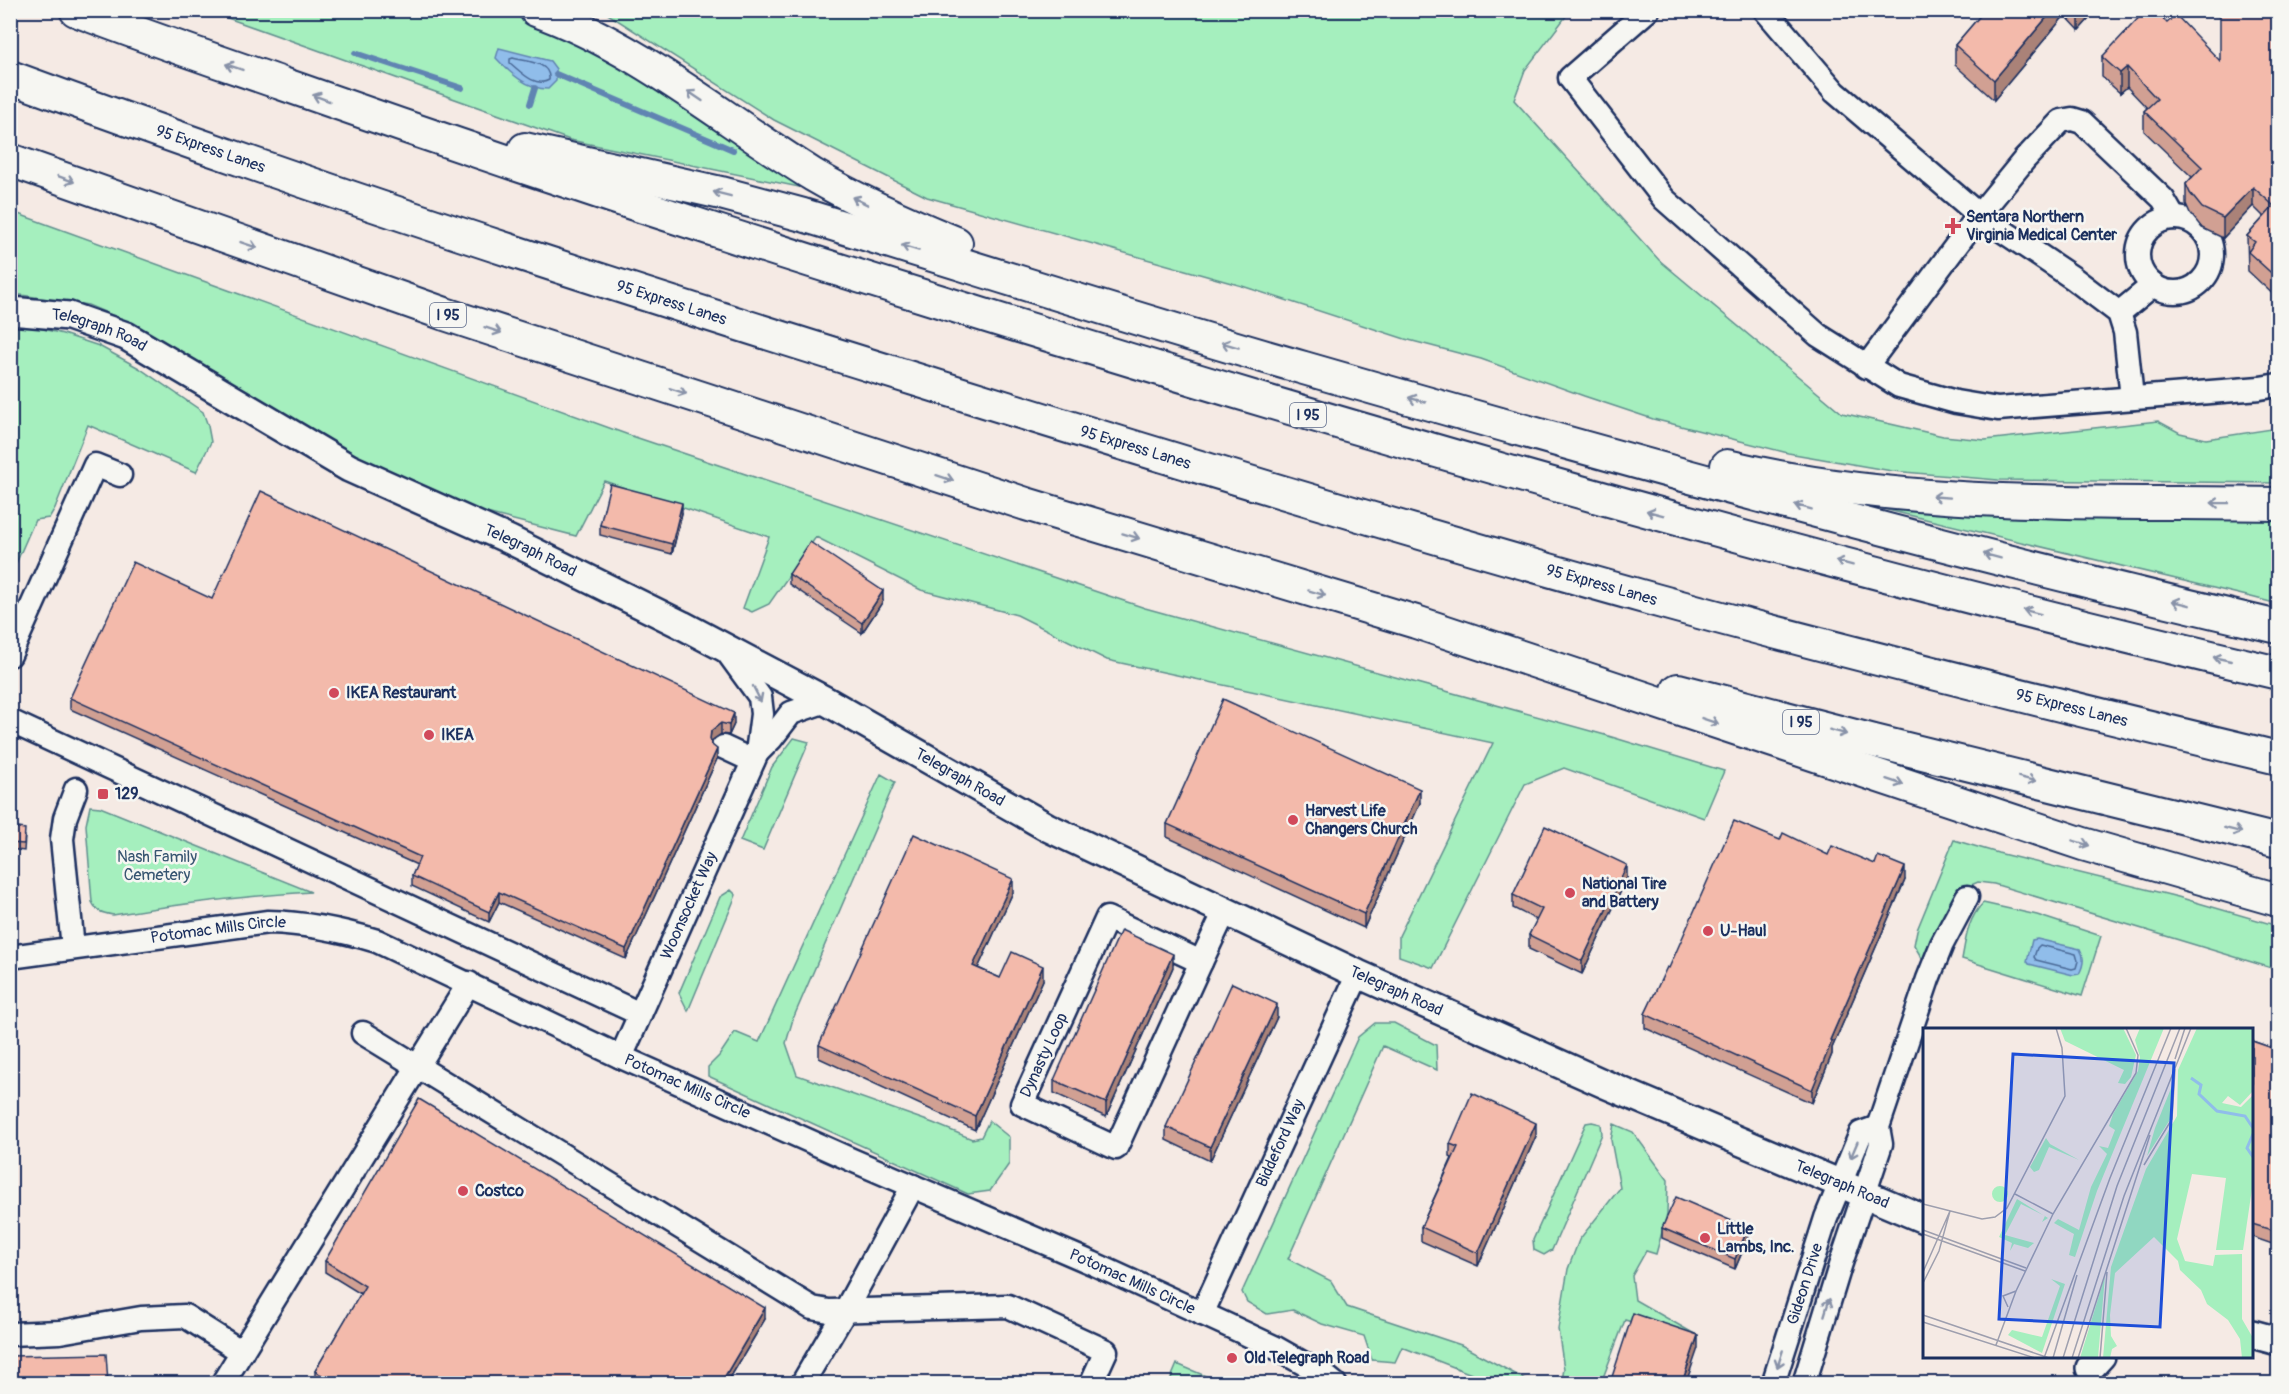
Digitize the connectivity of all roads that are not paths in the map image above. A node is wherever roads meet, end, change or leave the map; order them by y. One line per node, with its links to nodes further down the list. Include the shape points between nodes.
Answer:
1 (76, 10): 6 (highway, I 95, one-way to 1)
2 (536, 10): 11 (highway, one-way to 2, via 854,198 646,64 595,35)
3 (1648, 10): 14 (street, via 1570,78 1664,199 1818,335)
4 (1765, 10): 8 (street, via 1835,92)
5 (10, 77): 29 (highway, 95 Express Lanes, via 690,310 1101,438 1658,600)
6 (352, 109): 11 (highway, one-way to 6, via 803,215); 24 (highway, I 95, one-way to 6, via 1852,566 1464,461 700,227)
7 (10, 160): 20 (highway, I 95, one-way to 20, via 446,314 706,400 1026,504)
8 (1979, 215): 9 (street, via 2024,160 2061,122 2072,119 2082,122 2163,199); 13 (street); 14 (street)
9 (2174, 218): 10 (street, via 2154,224 2139,247 2140,267); 10 (street, via 2193,222 2207,236 2211,266 2202,281 2186,291 2167,291)
10 (2153, 285): 13 (street)
11 (1106, 307): 17 (highway, one-way to 11)
12 (10, 311): 22 (main road, Telegraph Road, via 69,316 126,336 349,468 556,562)
13 (2119, 313): 16 (street, via 2125,332)
14 (1866, 367): 16 (street, via 1899,386 1998,409)
15 (2278, 385): 16 (street)
16 (2132, 398)
17 (1473, 416): 19 (highway, one-way to 17, via 1970,499 1887,493 1757,473); 21 (highway, one-way to 17, via 1853,520)
18 (120, 475): 23 (street, via 95,465)
19 (2278, 504)
20 (1416, 622): 31 (highway, I 95, one-way to 31); 33 (highway, one-way to 33, via 2083,844)
21 (2278, 627)
22 (724, 647): 25 (main road, Telegraph Road); 28 (street, Woonsocket Way, one-way to 28, via 760,697 762,714)
23 (10, 655)
24 (2278, 673)
25 (826, 701): 28 (street, Woonsocket Way, via 791,713); 34 (main road, Telegraph Road, via 1047,827)
26 (10, 721): 40 (street)
27 (723, 747): 28 (street)
28 (755, 757): 40 (street, Woonsocket Way)
29 (2278, 758)
30 (76, 789): 35 (street, via 62,839)
31 (2278, 841)
32 (1967, 897): 45 (street, via 1928,979 1878,1127 1881,1144)
33 (2278, 900)
34 (1225, 911): 37 (street, Dynasty Loop); 38 (main road, Telegraph Road)
35 (73, 948): 36 (street, Potomac Mills Circle); 39 (street, Potomac Mills Circle, via 240,925 303,923 378,940)
36 (10, 957)
37 (1201, 962): 37 (street, Dynasty Loop, via 1116,1148 1022,1104 1107,918)
38 (1358, 974): 45 (main road, Telegraph Road); 48 (street, Biddeford Way)
39 (468, 984): 42 (street, Potomac Mills Circle); 43 (street)
40 (640, 1014): 42 (street, Woonsocket Way)
41 (363, 1033): 43 (street)
42 (621, 1057): 44 (street, Potomac Mills Circle)
43 (417, 1066): 47 (street, via 799,1302 820,1310); 52 (street)
44 (913, 1186): 47 (street); 48 (street, Potomac Mills Circle)
45 (1851, 1190): 46 (main road, Telegraph Road); 57 (street, Gideon Drive, one-way to 57, via 1820,1233); 58 (street, Gideon Drive, one-way to 45)
46 (1923, 1219)
47 (845, 1311): 54 (street); 55 (street, via 1008,1306 1106,1351)
48 (1202, 1314): 56 (street, Potomac Mills Circle, via 1276,1348)
49 (10, 1334): 52 (street, via 60,1332 141,1318 185,1316)
50 (2253, 1334): 51 (main road)
51 (2278, 1341)
52 (242, 1352): 53 (street)
53 (222, 1383)
54 (802, 1383)
55 (1091, 1383)
56 (1335, 1383)
57 (1773, 1383)
58 (1804, 1383)

